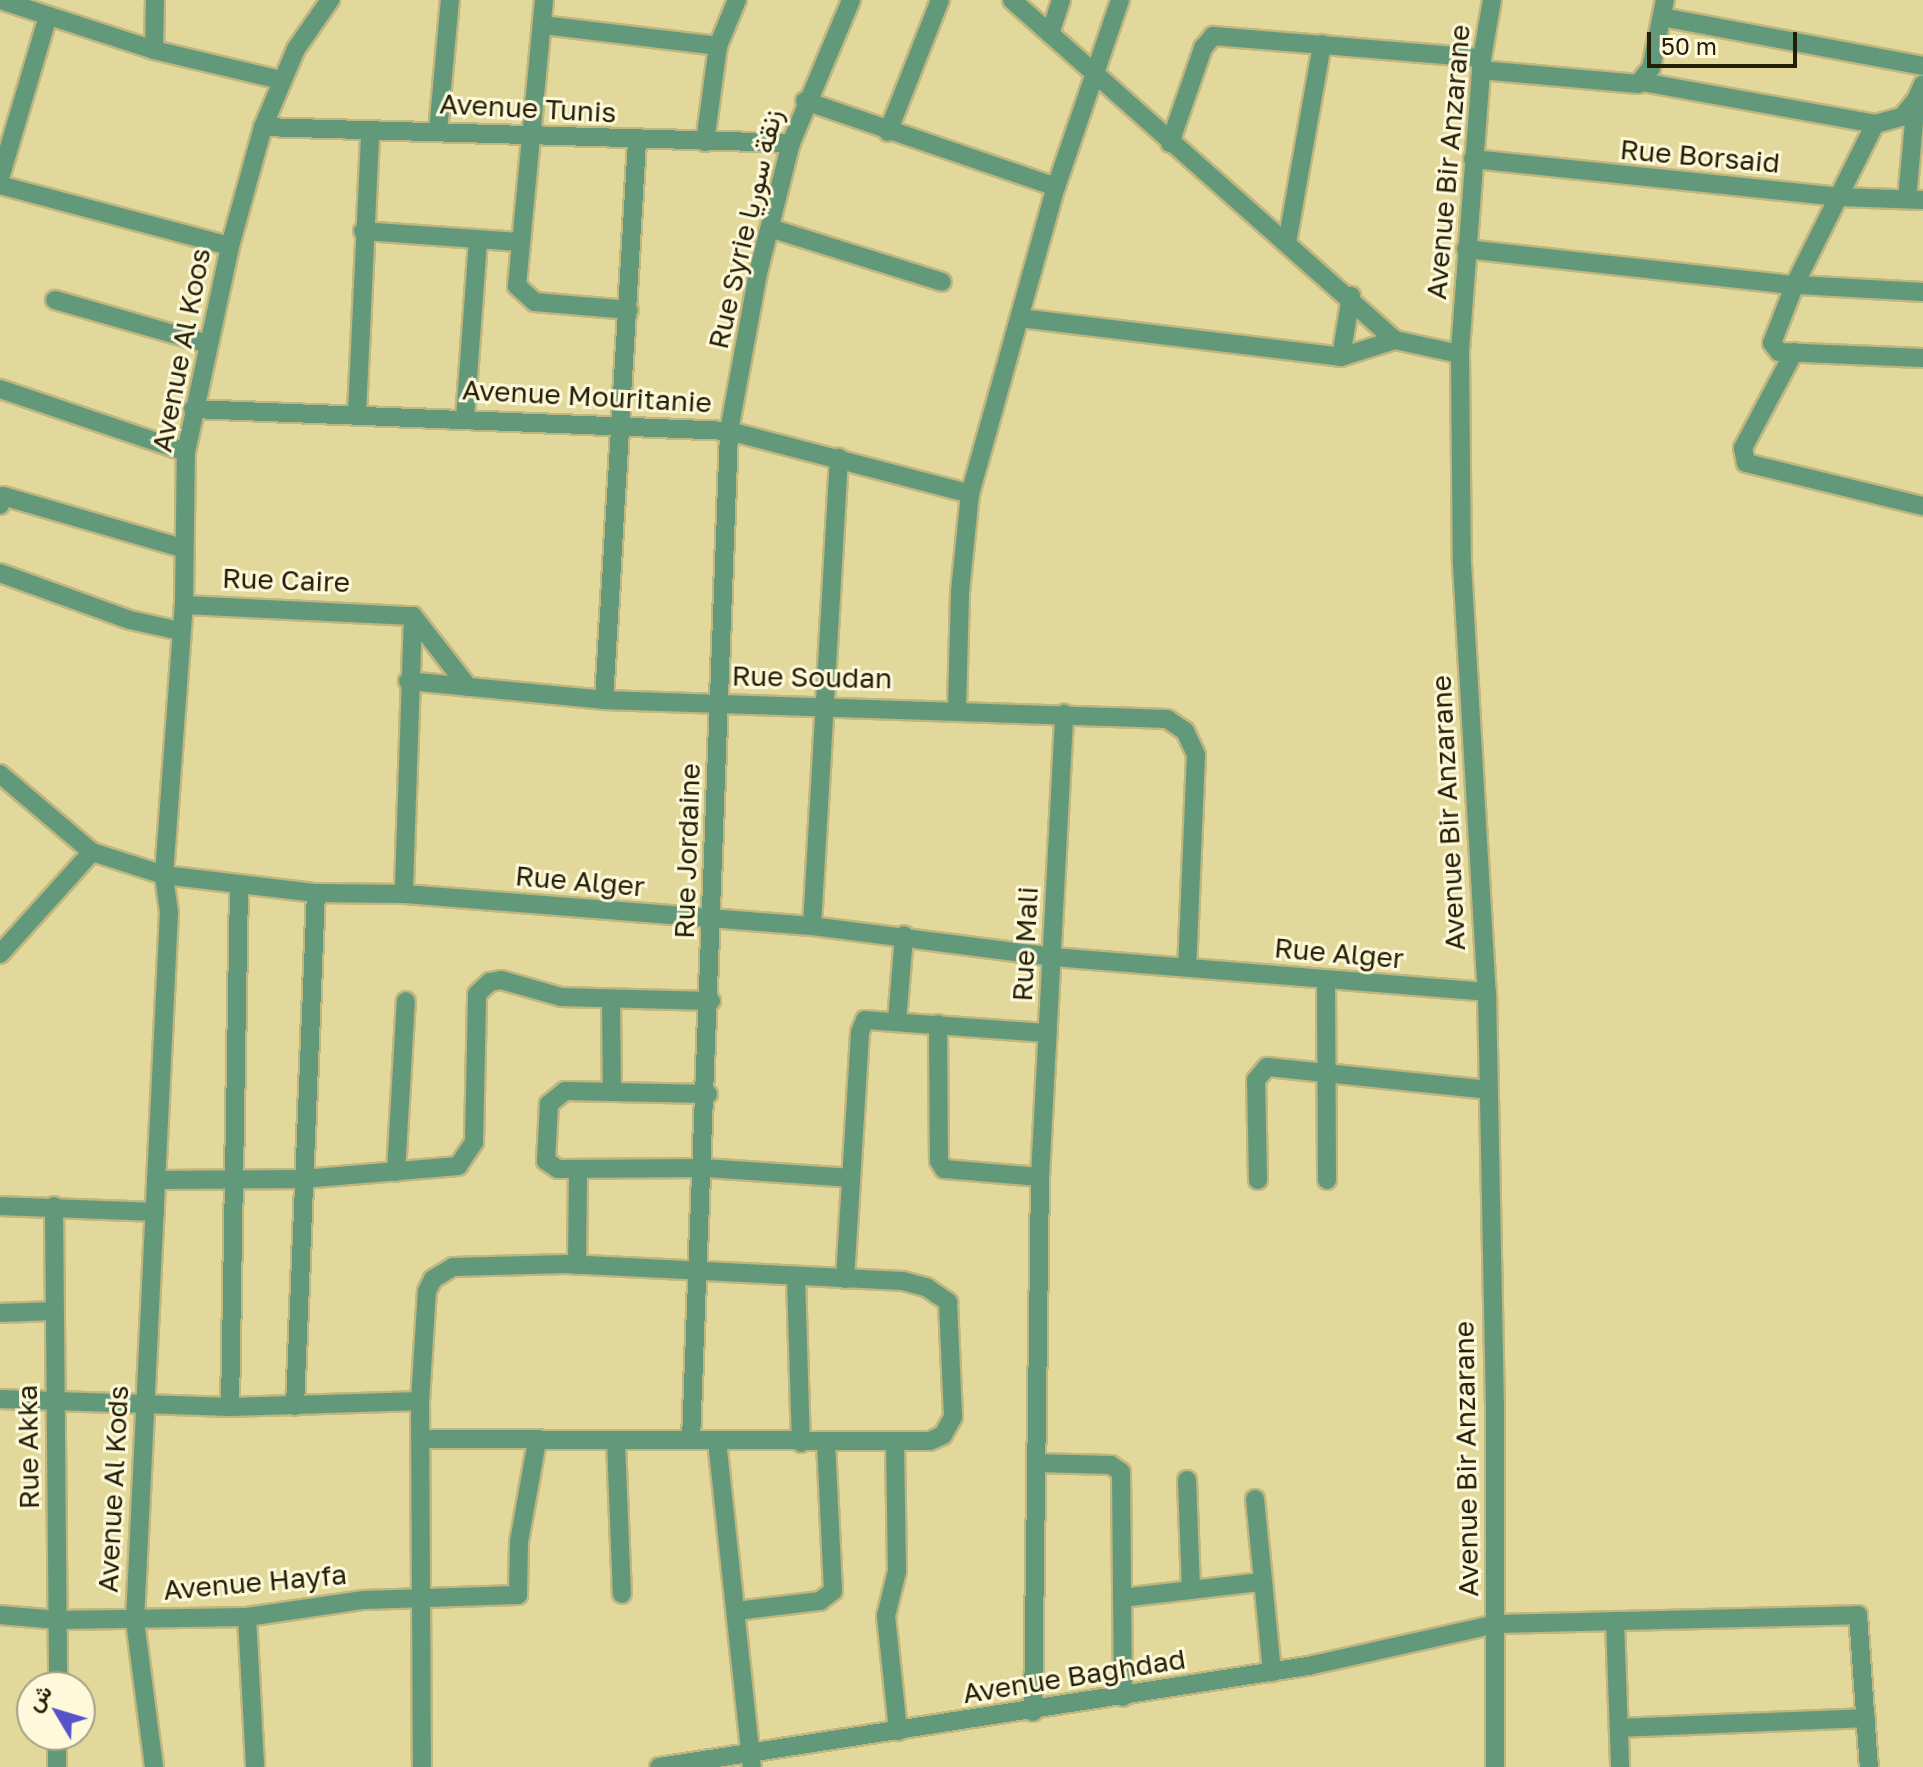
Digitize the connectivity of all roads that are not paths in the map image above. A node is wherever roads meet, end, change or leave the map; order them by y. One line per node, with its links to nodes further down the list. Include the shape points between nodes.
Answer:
1 (0, 0): 15 (street)
2 (155, 0): 20 (street)
3 (330, 0): 13 (street, Avenue Al Koos)
4 (450, 0): 30 (street)
5 (544, 0): 16 (street)
6 (737, 0): 19 (street)
7 (851, 0): 27 (street, Rue Syrie زنقة سوريا)
8 (940, 0): 31 (street)
9 (1012, 0): 17 (street)
10 (1061, 0): 17 (street)
11 (1120, 0): 23 (street)
12 (1492, 0): 21 (street, Avenue Bir Anzarane)
13 (316, 8): 24 (street, Avenue Al Koos)
14 (1664, 8): 22 (street); 25 (street, via 1651,68)
15 (48, 16): 20 (street); 39 (street)
16 (542, 25): 19 (street); 33 (street)
17 (1050, 34): 23 (street)
18 (1322, 44): 21 (street); 37 (street, via 1213,36 1203,48); 48 (street)
19 (718, 46): 35 (street)
20 (154, 50): 24 (street)
21 (1482, 64): 25 (street); 38 (street, Avenue Bir Anzarane)
22 (1923, 66)
23 (1094, 77): 37 (street); 41 (street)
24 (281, 80): 29 (street, Avenue Al Koos)
25 (1642, 82): 28 (street)
26 (1919, 92): 28 (street, via 1902,117); 43 (street)
27 (805, 101): 31 (street); 36 (street, Rue Syrie زنقة سوريا)
28 (1875, 124): 42 (street)
29 (263, 127): 32 (street, Avenue Tunis); 49 (street, Avenue Al Koos)
30 (438, 131): 32 (street, Avenue Tunis); 33 (street, Avenue Tunis)
31 (888, 132): 41 (street)
32 (370, 133): 45 (street)
33 (532, 134): 34 (street, Avenue Tunis); 47 (street)
34 (637, 141): 35 (street, Avenue Tunis); 56 (street)
35 (705, 142): 36 (street, Avenue Tunis)
36 (791, 143): 44 (street, Rue Syrie زنقة سوريا)
37 (1170, 143): 48 (street)
38 (1473, 159): 42 (street, Rue Borsaid); 50 (street, Avenue Bir Anzarane)
39 (0, 178)
40 (0, 185): 49 (street)
41 (1056, 187): 57 (street)
42 (1840, 197): 43 (street, Rue Borsaid); 52 (street)
43 (1915, 199)
44 (770, 228): 51 (street); 69 (street, Rue Syrie زنقة سوريا)
45 (363, 231): 46 (street); 66 (street)
46 (478, 239): 47 (street); 67 (street)
47 (521, 242): 56 (street, via 517,286 528,299)
48 (1287, 243): 54 (street)
49 (230, 246): 59 (street, Avenue Al Koos)
50 (1466, 249): 52 (street); 61 (street, Avenue Bir Anzarane)
51 (942, 282)
52 (1795, 284): 53 (street); 60 (street, via 1772,339 1777,351)
53 (1923, 292)
54 (1351, 296): 58 (street); 62 (street)
55 (55, 300): 59 (street)
56 (629, 310): 68 (street)
57 (1020, 318): 62 (street); 72 (street)
58 (1395, 340): 61 (street); 62 (street)
59 (208, 344): 65 (street, Avenue Al Koos)
60 (1794, 352): 63 (street); 74 (street, via 1743,448 1746,463)
61 (1460, 354): 100 (street, Avenue Bir Anzarane, via 1463,579)
62 (1341, 357)
63 (1923, 358)
64 (0, 389): 70 (street)
65 (193, 409): 66 (street, Avenue Mouritanie); 70 (street, Avenue Al Koos)
66 (357, 413): 67 (street, Avenue Mouritanie)
67 (465, 418): 68 (street, Avenue Mouritanie)
68 (623, 425): 69 (street, Avenue Mouritanie); 82 (street)
69 (729, 431): 71 (street, Avenue Mouritanie); 83 (street, Rue Jordaine)
70 (186, 452): 75 (street, Avenue Al Koos)
71 (839, 458): 72 (street, Avenue Mouritanie); 84 (street)
72 (970, 494): 85 (street, via 960,592)
73 (0, 505): 75 (street, via 3,496)
74 (1923, 506)
75 (182, 548): 77 (street, Avenue Al Koos)
76 (0, 573): 79 (street, via 130,620)
77 (184, 605): 78 (street, Rue Caire); 79 (street, Avenue Al Koos)
78 (413, 616): 80 (street); 81 (street)
79 (180, 631): 89 (street, Avenue Al Koos)
80 (408, 681): 81 (street, Rue Soudan); 92 (street)
81 (468, 687): 82 (street, Rue Soudan)
82 (604, 700): 83 (street, Rue Soudan)
83 (720, 704): 84 (street, Rue Soudan); 93 (street, Rue Jordaine)
84 (823, 705): 85 (street, Rue Soudan); 94 (street)
85 (957, 708): 86 (street, Rue Soudan)
86 (1064, 714): 97 (street, Rue Mali); 98 (street, Rue Soudan, via 1167,719 1185,731 1196,755)
87 (0, 774): 88 (street, Rue Alger)
88 (92, 852): 89 (street, Rue Alger); 96 (street)
89 (164, 875): 90 (street, Rue Alger); 118 (street, Avenue Al Koos, via 169,912)
90 (239, 885): 91 (street, Rue Alger); 116 (street)
91 (316, 893): 92 (street, Rue Alger); 117 (street)
92 (404, 894): 93 (street, Rue Alger)
93 (713, 920): 94 (street, Rue Alger); 103 (street, Rue Jordaine)
94 (812, 926): 95 (street, Rue Alger)
95 (904, 935): 97 (street, Rue Alger); 104 (street)
96 (0, 954)
97 (1053, 957): 98 (street, Rue Alger); 106 (street, Rue Mali)
98 (1187, 967): 99 (street, Rue Alger)
99 (1326, 981): 100 (street, Rue Alger); 107 (street)
100 (1487, 992): 108 (street, Avenue Bir Anzarane)
101 (611, 1000): 103 (street); 109 (street); 113 (street, via 536,993 501,980 482,987 477,994 471,1151 458,1166)
102 (406, 1001): 113 (street)
103 (711, 1001): 110 (street, Rue Jordaine)
104 (897, 1021): 105 (street); 115 (street, via 865,1020 862,1025)
105 (938, 1024): 106 (street); 114 (street, via 939,1161 944,1169)
106 (1048, 1033): 114 (street, Rue Mali)
107 (1327, 1071): 108 (street); 119 (street, via 1259,1071); 120 (street)
108 (1488, 1090): 158 (street, Avenue Bir Anzarane)
109 (612, 1092): 110 (street); 112 (street, via 565,1091 549,1104 546,1161 558,1169)
110 (708, 1094): 111 (street, Rue Jordaine)
111 (705, 1168): 112 (street); 115 (street); 125 (street, Rue Jordaine)
112 (578, 1169): 124 (street)
113 (396, 1172): 117 (street)
114 (1040, 1177): 144 (street, Rue Mali)
115 (851, 1178): 127 (street)
116 (234, 1179): 117 (street); 118 (street); 135 (street)
117 (303, 1179): 134 (street)
118 (156, 1180): 123 (street, Avenue Al Kods)
119 (1258, 1180)
120 (1327, 1180)
121 (0, 1206): 122 (street)
122 (54, 1206): 123 (street); 128 (street, Rue Akka)
123 (155, 1212): 133 (street, Avenue Al Kods)
124 (577, 1265): 125 (street); 132 (street, via 453,1267 433,1279 427,1291)
125 (702, 1273): 126 (street); 137 (street, Rue Jordaine)
126 (796, 1277): 127 (street); 142 (street)
127 (845, 1279): 141 (street, via 912,1283 948,1302 954,1408 949,1428 930,1441)
128 (54, 1311): 129 (street); 131 (street, Rue Akka)
129 (0, 1313)
130 (0, 1399): 131 (street)
131 (54, 1400): 133 (street); 155 (street, Rue Akka)
132 (420, 1401): 134 (street); 136 (street)
133 (144, 1406): 135 (street); 156 (street, Avenue Al Kods)
134 (295, 1406): 135 (street)
135 (230, 1407)
136 (420, 1439): 138 (street); 150 (street)
137 (691, 1440): 139 (street); 140 (street)
138 (537, 1441): 139 (street); 150 (street, Avenue Hayfa, via 519,1542 518,1595)
139 (616, 1441): 149 (street)
140 (717, 1441): 142 (street); 152 (street)
141 (895, 1442): 143 (street); 165 (street, via 897,1571 886,1616)
142 (801, 1443): 143 (street)
143 (826, 1443): 152 (street, via 833,1591 820,1601)
144 (1036, 1463): 151 (street, via 1118,1468); 162 (street, Rue Mali)
145 (1187, 1480): 148 (street)
146 (1255, 1499): 147 (street)
147 (1261, 1582): 148 (street); 160 (street)
148 (1191, 1590): 151 (street)
149 (622, 1594)
150 (424, 1597): 154 (street, Avenue Hayfa); 169 (street)
151 (1122, 1598): 161 (street)
152 (736, 1611): 166 (street)
153 (0, 1615): 155 (street, Avenue Hayfa)
154 (247, 1617): 156 (street, Avenue Hayfa); 168 (street)
155 (58, 1620): 156 (street, Avenue Hayfa); 159 (street, Rue Akka)
156 (135, 1620): 167 (street, Avenue Al Kods)
157 (1615, 1621): 158 (street, Avenue Baghdad); 163 (street, Avenue Baghdad, via 1858,1615); 164 (street)
158 (1496, 1624): 160 (street, Avenue Baghdad); 171 (street, Avenue Bir Anzarane)
159 (58, 1671)
160 (1272, 1672): 161 (street, Avenue Baghdad)
161 (1123, 1697): 162 (street, Avenue Baghdad)
162 (1033, 1712): 165 (street, Avenue Baghdad)
163 (1866, 1718): 164 (street); 173 (street)
164 (1619, 1728): 172 (street)
165 (898, 1731): 166 (street, Avenue Baghdad)
166 (751, 1760): 170 (street, Avenue Baghdad)
167 (154, 1767)
168 (255, 1767)
169 (422, 1767)
170 (659, 1767)
171 (1495, 1767)
172 (1620, 1767)
173 (1869, 1767)

